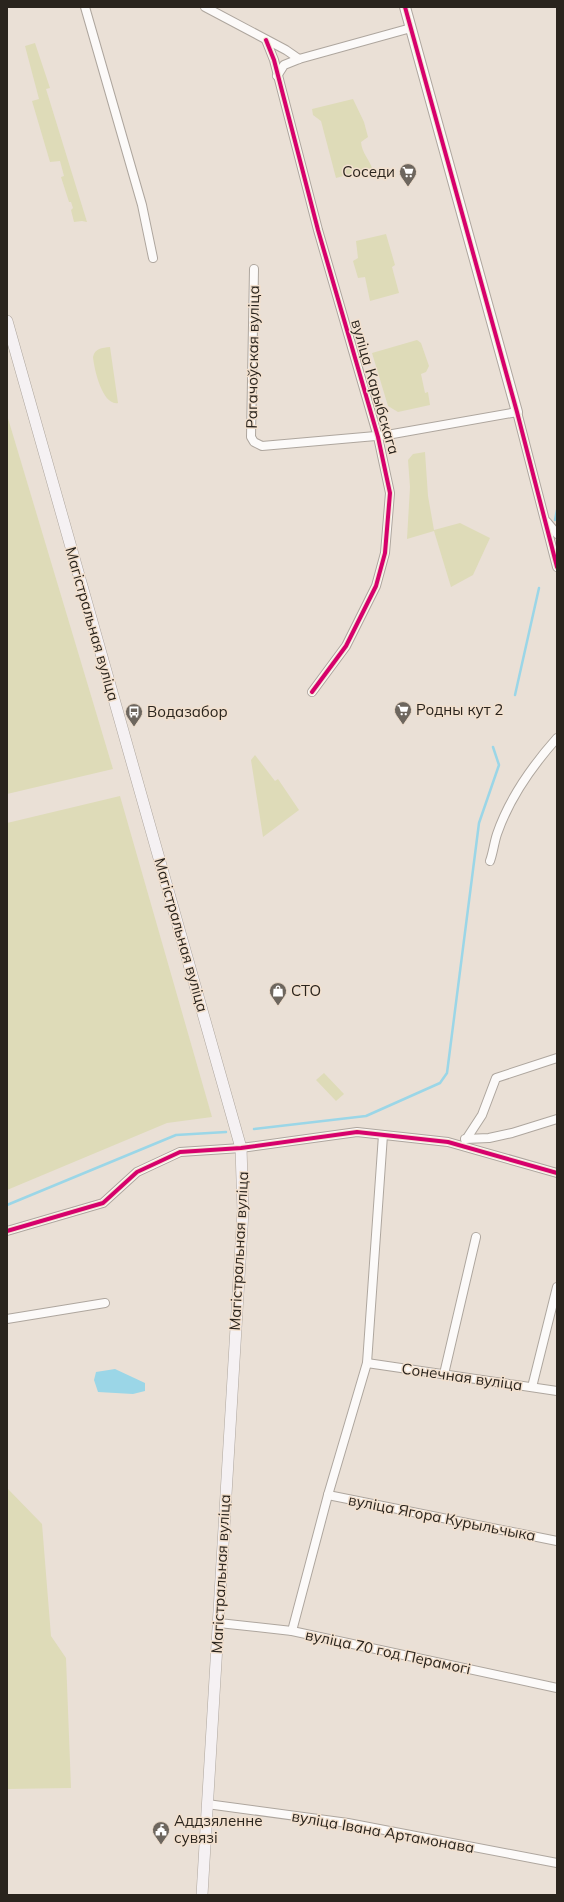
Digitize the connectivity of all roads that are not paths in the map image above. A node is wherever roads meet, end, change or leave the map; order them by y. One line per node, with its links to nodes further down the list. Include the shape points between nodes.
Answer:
1 (85, 7): 11 (street, via 142,205)
2 (205, 7): 5 (street)
3 (405, 7): 4 (street)
4 (411, 28): 7 (street); 14 (street)
5 (266, 40): 6 (street); 8 (street, вуліца Карыбскага)
6 (286, 50): 7 (street); 8 (street, via 278,50 274,54); 9 (street, via 290,57)
7 (299, 59): 9 (street)
8 (274, 60): 9 (street, via 279,65); 10 (street, вуліца Карыбскага)
9 (284, 65): 10 (street)
10 (278, 76): 15 (street, вуліца Карыбскага, via 318,230)
11 (153, 258)
12 (254, 269): 15 (street, Рагачоўская вуліца, via 251,437 254,442 262,446)
13 (7, 321): 28 (main road, Магістральная вуліца)
14 (517, 412): 15 (street, Рагачоўская вуліца); 16 (street)
15 (378, 436): 19 (street, вуліца Карыбскага, via 390,493 388,534 383,564 376,586 352,637)
16 (545, 520): 17 (street); 18 (street)
17 (557, 534)
18 (557, 567)
19 (312, 692)
20 (557, 738): 21 (street, via 539,759 508,808)
21 (490, 861)
22 (557, 1058): 25 (street, via 496,1078 482,1115)
23 (557, 1119): 26 (street, via 512,1134)
24 (383, 1135): 27 (street); 28 (street, via 357,1132); 36 (street)
25 (467, 1138): 26 (street); 27 (street)
26 (490, 1138): 29 (street)
27 (448, 1142): 29 (street)
28 (241, 1148): 31 (street, via 180,1152 137,1172 103,1203); 42 (main road, Магістральная вуліца, via 243,1211)
29 (488, 1153): 30 (street)
30 (557, 1173)
31 (7, 1231)
32 (476, 1237): 37 (street)
33 (557, 1287): 38 (street)
34 (105, 1303): 35 (street)
35 (7, 1319)
36 (367, 1363): 37 (street, Сонечная вуліца); 40 (street)
37 (444, 1374): 38 (street, Сонечная вуліца)
38 (532, 1387): 39 (street, Сонечная вуліца)
39 (557, 1392)
40 (328, 1495): 41 (street, вуліца Ягора Курыльчыка); 43 (street)
41 (557, 1541)
42 (218, 1622): 43 (street, вуліца 70 год Перамогі); 45 (main road, Магістральная вуліца)
43 (292, 1632): 44 (street, вуліца 70 год Перамогі)
44 (557, 1688)
45 (207, 1804): 46 (street, вуліца Івана Артамонава, via 348,1823); 47 (main road, Магістральная вуліца)
46 (557, 1863)
47 (202, 1895)

